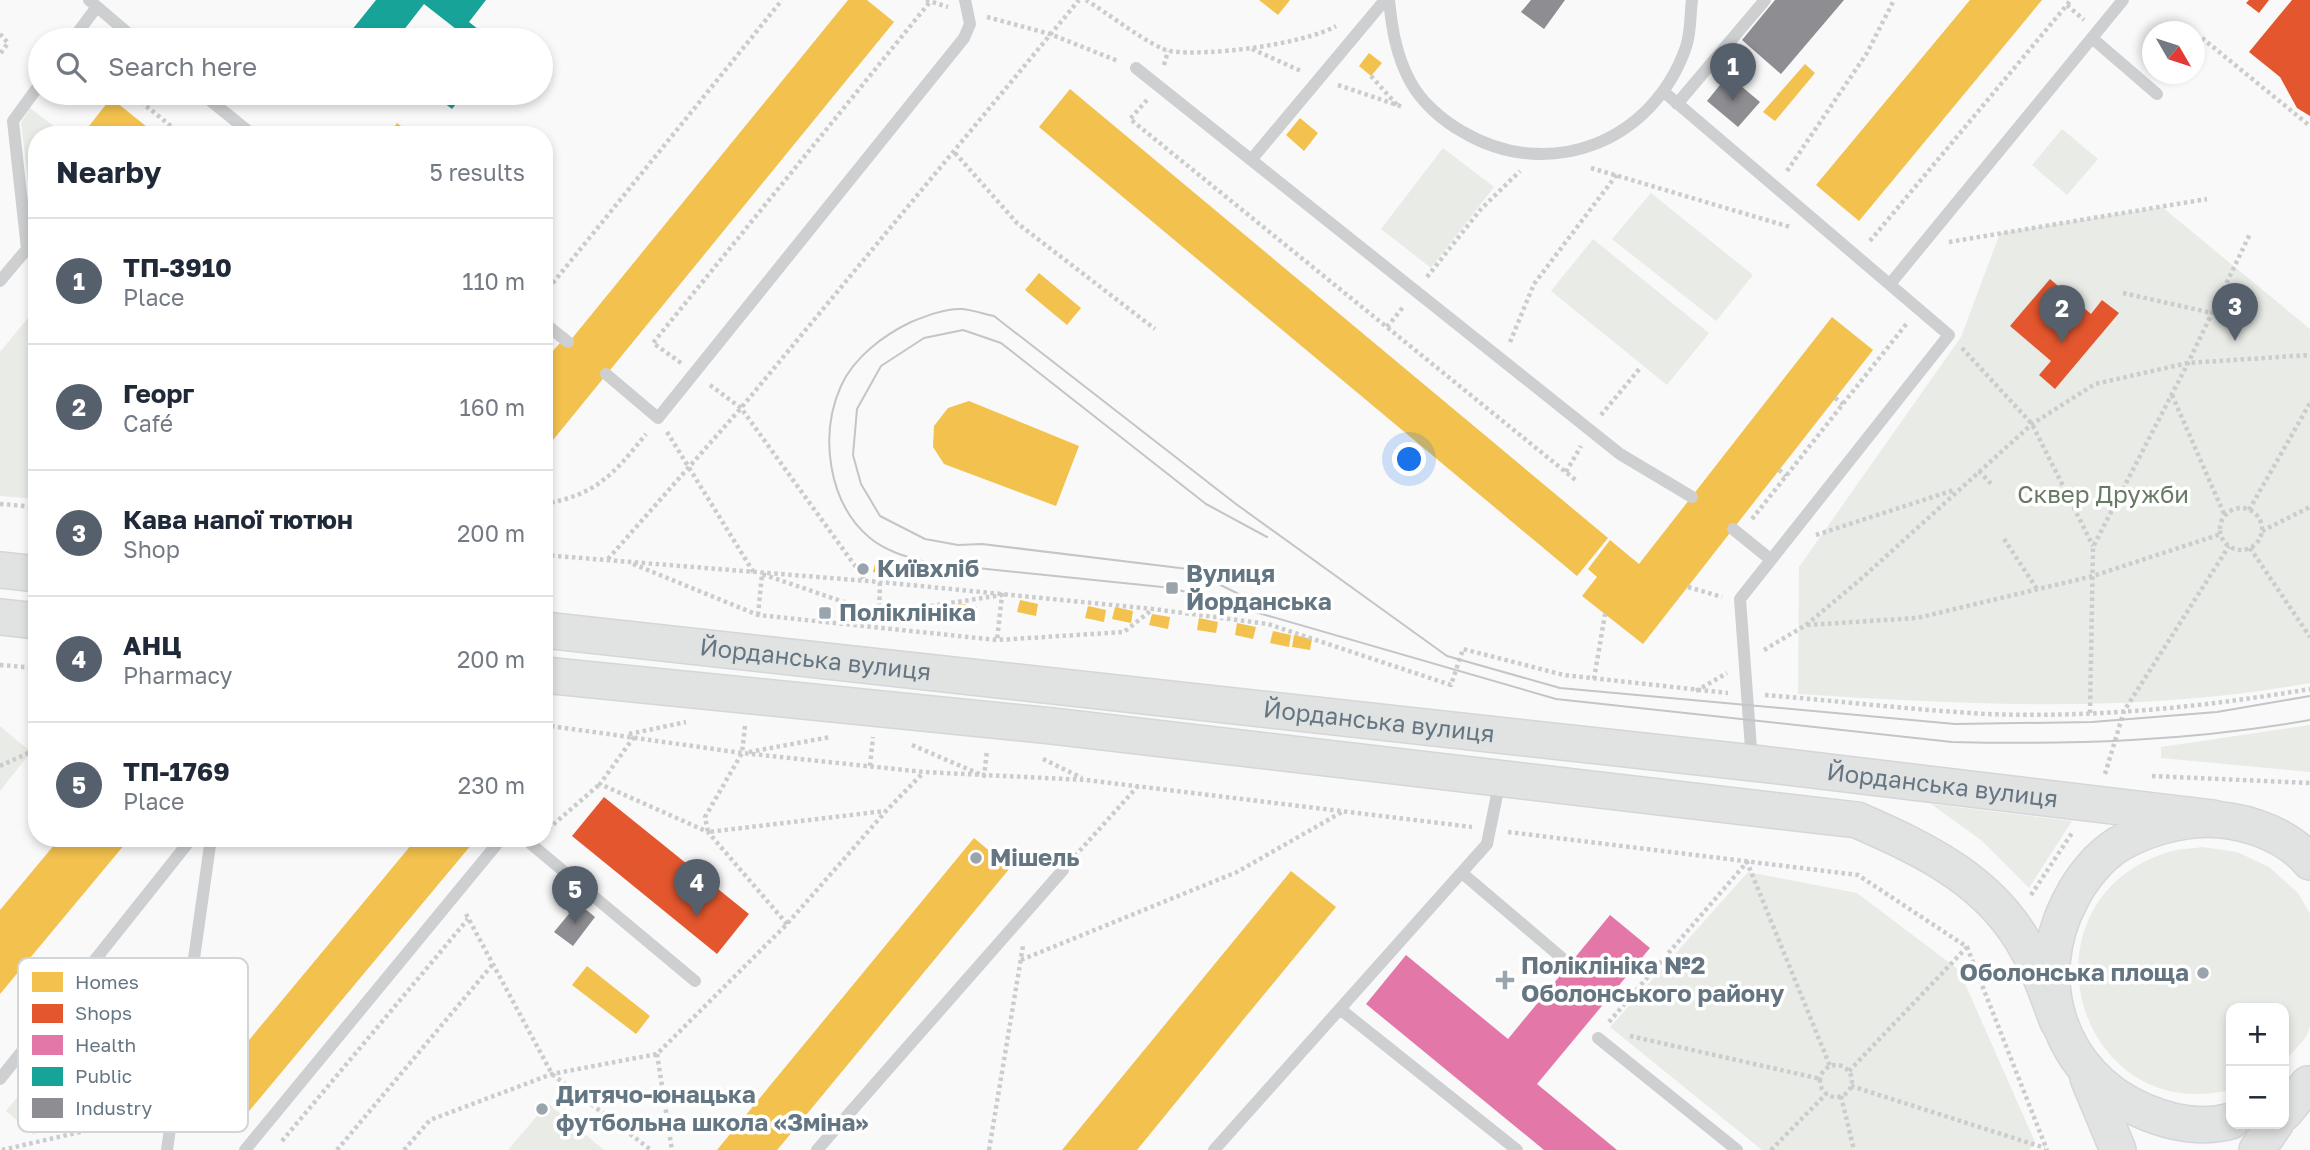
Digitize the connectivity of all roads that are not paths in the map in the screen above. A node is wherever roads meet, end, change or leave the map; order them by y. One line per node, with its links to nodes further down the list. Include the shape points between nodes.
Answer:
1 (965, 0): 22 (lane, via 970,23 964,38 658,418)
2 (1387, 0): 11 (lane, via 1393,41 1411,83 1444,121 1486,146 1535,156 1584,149 1629,128); 17 (lane)
3 (1692, 0): 11 (lane, via 1687,46)
4 (1765, 0): 14 (lane)
5 (2123, 0): 9 (lane)
6 (92, 4): 7 (lane); 8 (lane)
7 (79, 28)
8 (121, 28)
9 (2092, 38): 12 (lane); 19 (lane)
10 (1136, 68): 17 (lane)
11 (1664, 92): 14 (lane)
12 (2157, 94)
13 (28, 100): 18 (lane, via 13,121 27,249)
14 (1678, 104): 19 (lane)
15 (216, 105): 16 (lane)
16 (243, 126)
17 (1251, 160): 23 (lane, via 1620,454)
18 (0, 281)
19 (1890, 284): 25 (lane, via 1949,335)
20 (553, 330): 21 (lane)
21 (568, 342)
22 (606, 374)
23 (1692, 497)
24 (1733, 528): 25 (lane)
25 (1774, 553): 32 (lane, via 1740,598)
26 (0, 570): 27 (main road)
27 (28, 573)
28 (0, 617): 29 (main road)
29 (28, 620)
30 (553, 631): 32 (main road, Йорданська вулиця)
31 (553, 676): 33 (main road, Йорданська вулиця, via 1052,726)
32 (1753, 763): 34 (main road, Йорданська вулиця)
33 (1500, 779): 43 (lane, via 1487,845); 49 (main road, Йорданська вулиця, via 1857,820 1919,846 1972,880 2006,916 2029,951)
34 (2213, 818): 36 (main road); 49 (main road, via 2163,824 2140,834 2118,845 2081,879 2058,923 2050,973)
35 (2310, 827): 36 (main road)
36 (2265, 831): 41 (main road)
37 (185, 847): 44 (lane)
38 (210, 847): 45 (lane)
39 (495, 847): 60 (lane)
40 (535, 847): 47 (lane)
41 (2310, 862)
42 (1063, 870): 61 (lane)
43 (1462, 873): 46 (lane); 48 (lane)
44 (96, 958)
45 (194, 958)
46 (1562, 958)
47 (695, 981)
48 (1340, 1009): 62 (lane); 63 (lane)
49 (2058, 1022): 52 (main road)
50 (1600, 1034): 64 (lane)
51 (18, 1056): 53 (lane)
52 (2084, 1068): 56 (main road, via 2121,1102 2167,1121); 65 (main road)
53 (0, 1079)
54 (2301, 1089): 55 (main road)
55 (2289, 1106)
56 (2226, 1122)
57 (2272, 1129): 66 (main road)
58 (169, 1132): 59 (lane)
59 (167, 1150)
60 (245, 1150)
61 (817, 1150)
62 (1214, 1150)
63 (1517, 1150)
64 (1737, 1150)
65 (2118, 1150)
66 (2257, 1150)

